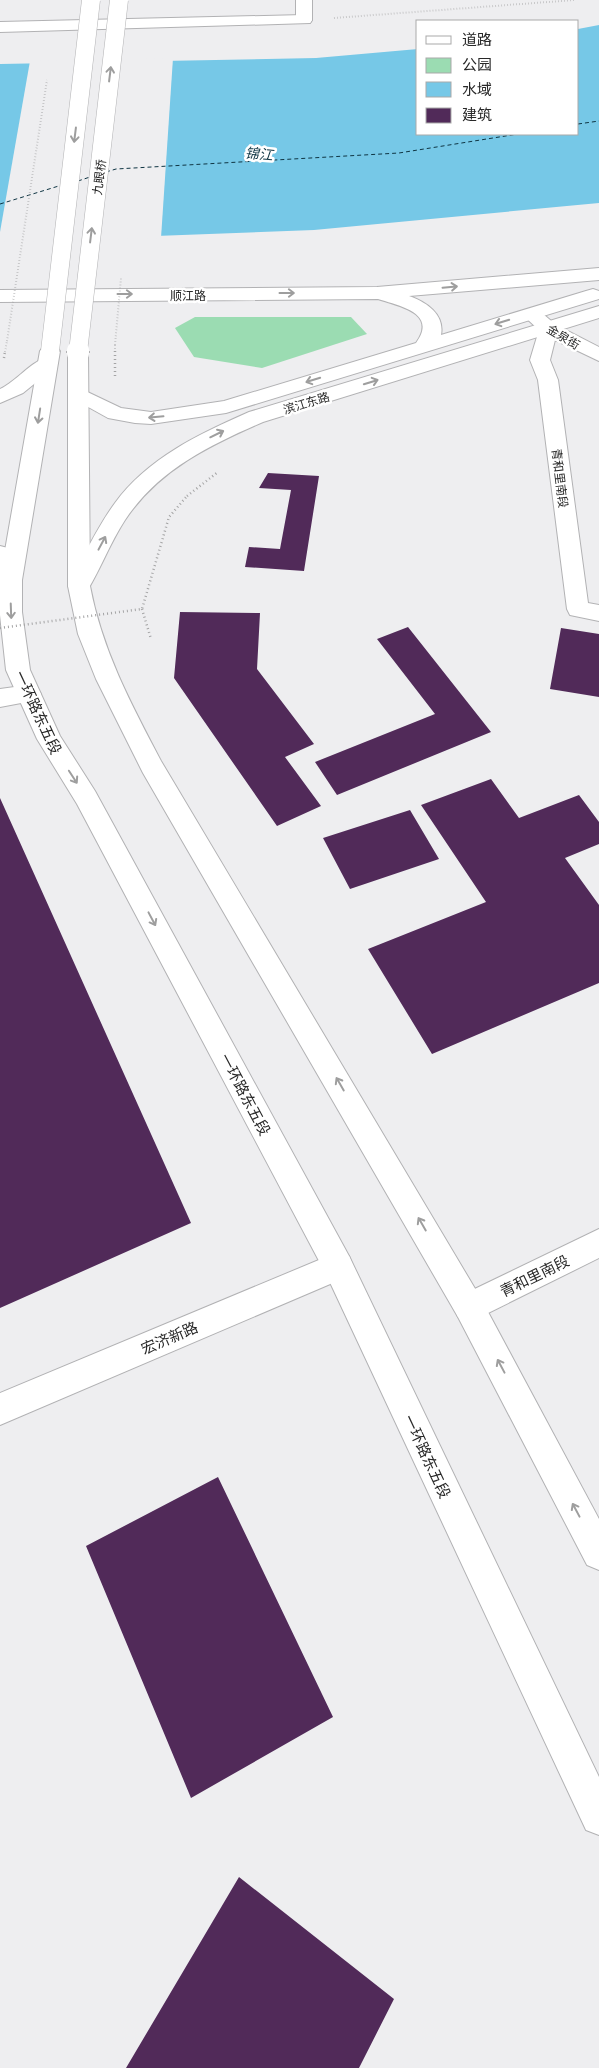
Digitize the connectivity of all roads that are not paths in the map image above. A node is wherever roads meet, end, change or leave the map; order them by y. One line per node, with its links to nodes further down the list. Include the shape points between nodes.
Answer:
1 (91, 0): 16 (main road, 九眼桥, one-way to 16, bridge)
2 (119, 0): 17 (main road, 九眼桥, one-way to 2, bridge, via 78,353)
3 (304, 0): 4 (main road, via 304,20)
4 (0, 27)
5 (599, 258): 7 (main road, 顺江路, via 487,270 339,277)
6 (599, 274): 8 (main road, 顺江路, one-way to 6)
7 (0, 279)
8 (376, 293): 10 (main road, 顺江路, one-way to 8); 14 (main road, 顺江路, via 403,299 427,315 434,331)
9 (599, 293): 12 (main road)
10 (0, 296)
11 (599, 312): 13 (main road, 滨江东路)
12 (530, 314): 13 (main road, 金泉街); 14 (main road, one-way to 14)
13 (550, 329): 15 (main road, 金泉街); 21 (main road, 滨江东路, one-way to 13, via 113,522 132,496 151,476 214,435 256,417); 22 (main road, 青和里南段, via 540,360 548,380 578,609)
14 (424, 345): 17 (main road, one-way to 17, via 204,411 135,417 115,413)
15 (599, 355)
16 (49, 357): 18 (main road, via 16,389); 20 (main road, 一环路东五段, one-way to 20)
17 (79, 394): 21 (main road)
18 (0, 397)
19 (0, 553): 20 (main road)
20 (11, 580): 23 (main road, 一环路东五段, one-way to 23, via 18,670)
21 (79, 586): 27 (main road, one-way to 21, via 152,766 95,652 82,609)
22 (599, 613)
23 (28, 694): 24 (main road); 26 (main road, 一环路东五段, one-way to 26, via 49,739 86,798)
24 (0, 698)
25 (599, 1243): 27 (main road, 青和里南段)
26 (338, 1266): 28 (main road, 宏济新路); 30 (main road, 一环路东五段)
27 (470, 1307): 29 (main road, one-way to 27)
28 (0, 1409)
29 (599, 1553)
30 (599, 1817)

